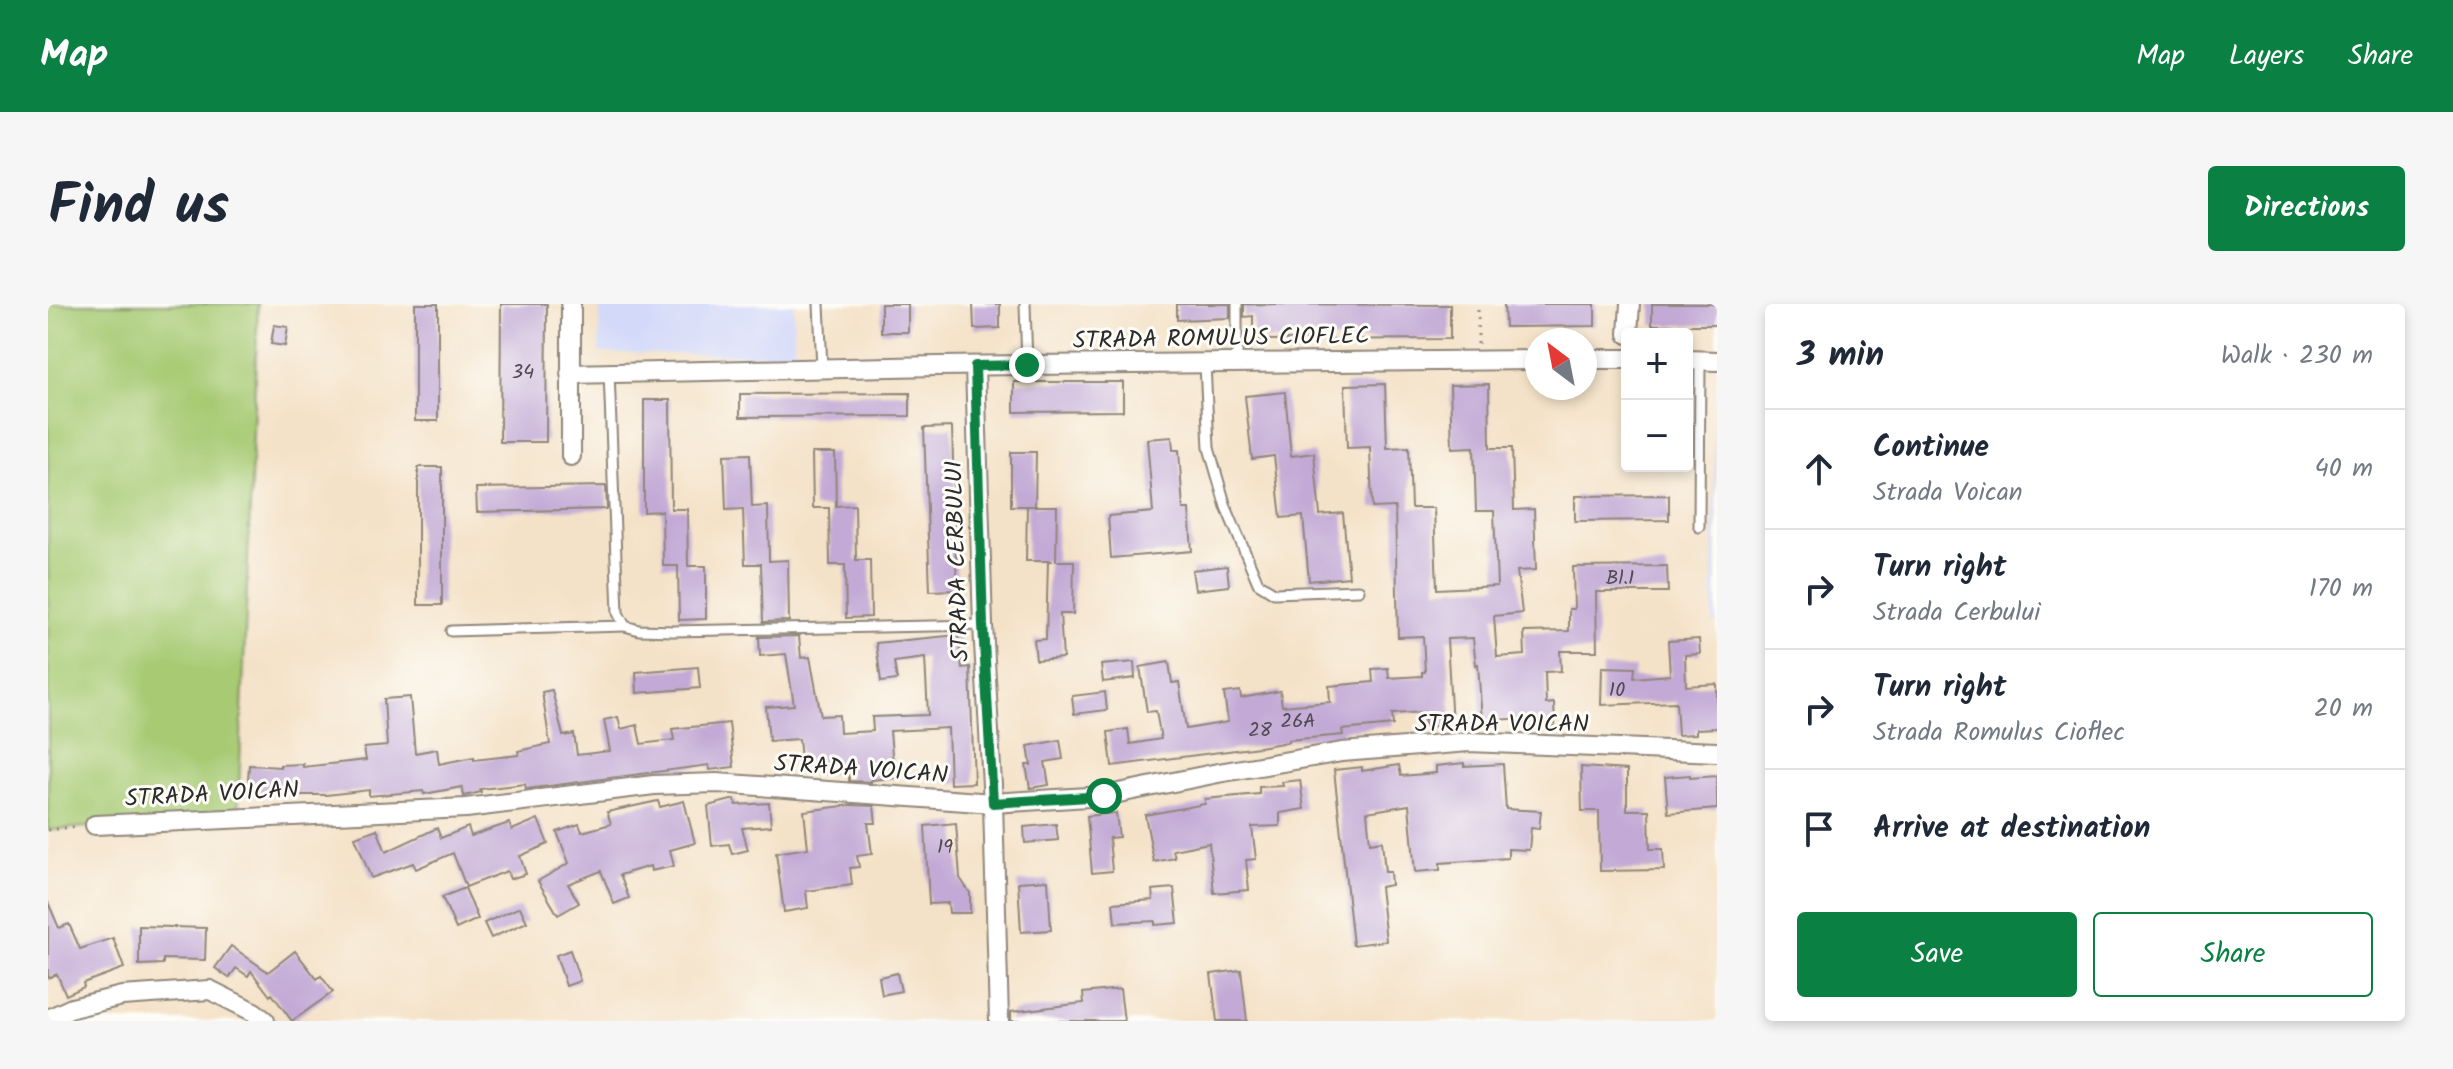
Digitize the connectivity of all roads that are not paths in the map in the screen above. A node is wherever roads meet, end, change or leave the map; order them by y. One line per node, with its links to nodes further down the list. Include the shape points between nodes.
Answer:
1 (571, 304): 17 (street)
2 (819, 304): 15 (lane)
3 (1025, 304): 13 (lane)
4 (1237, 304): 12 (lane)
5 (1630, 304): 6 (street)
6 (1628, 328)
7 (1621, 357): 8 (street)
8 (1597, 358)
9 (1525, 360): 12 (street, STRADA ROMULUS CIOFLEC)
10 (1701, 360): 19 (lane)
11 (1205, 364): 12 (street, STRADA ROMULUS CIOFLEC); 13 (street, STRADA ROMULUS CIOFLEC); 20 (lane, via 1209,448 1226,507 1258,583 1274,593)
12 (1237, 364)
13 (1027, 365): 14 (street, STRADA ROMULUS CIOFLEC)
14 (975, 366): 15 (street, STRADA ROMULUS CIOFLEC); 21 (street, STRADA CERBULUI)
15 (822, 368): 16 (street, STRADA ROMULUS CIOFLEC)
16 (609, 371): 17 (street, STRADA ROMULUS CIOFLEC); 22 (lane, via 618,613)
17 (570, 374): 18 (street)
18 (571, 456)
19 (1699, 527)
20 (1359, 590)
21 (983, 625): 22 (lane, via 673,631); 25 (street, STRADA CERBULUI)
22 (625, 626): 23 (lane)
23 (451, 631)
24 (1717, 752): 25 (street, STRADA VOICAN, via 1469,742 1342,752 1104,796)
25 (993, 803): 26 (street, STRADA VOICAN, via 717,783 654,785 466,808); 29 (street, STRADA CERBULUI)
26 (95, 825)
27 (48, 1019): 28 (street, via 122,996 210,990)
28 (265, 1021)
29 (999, 1021)

